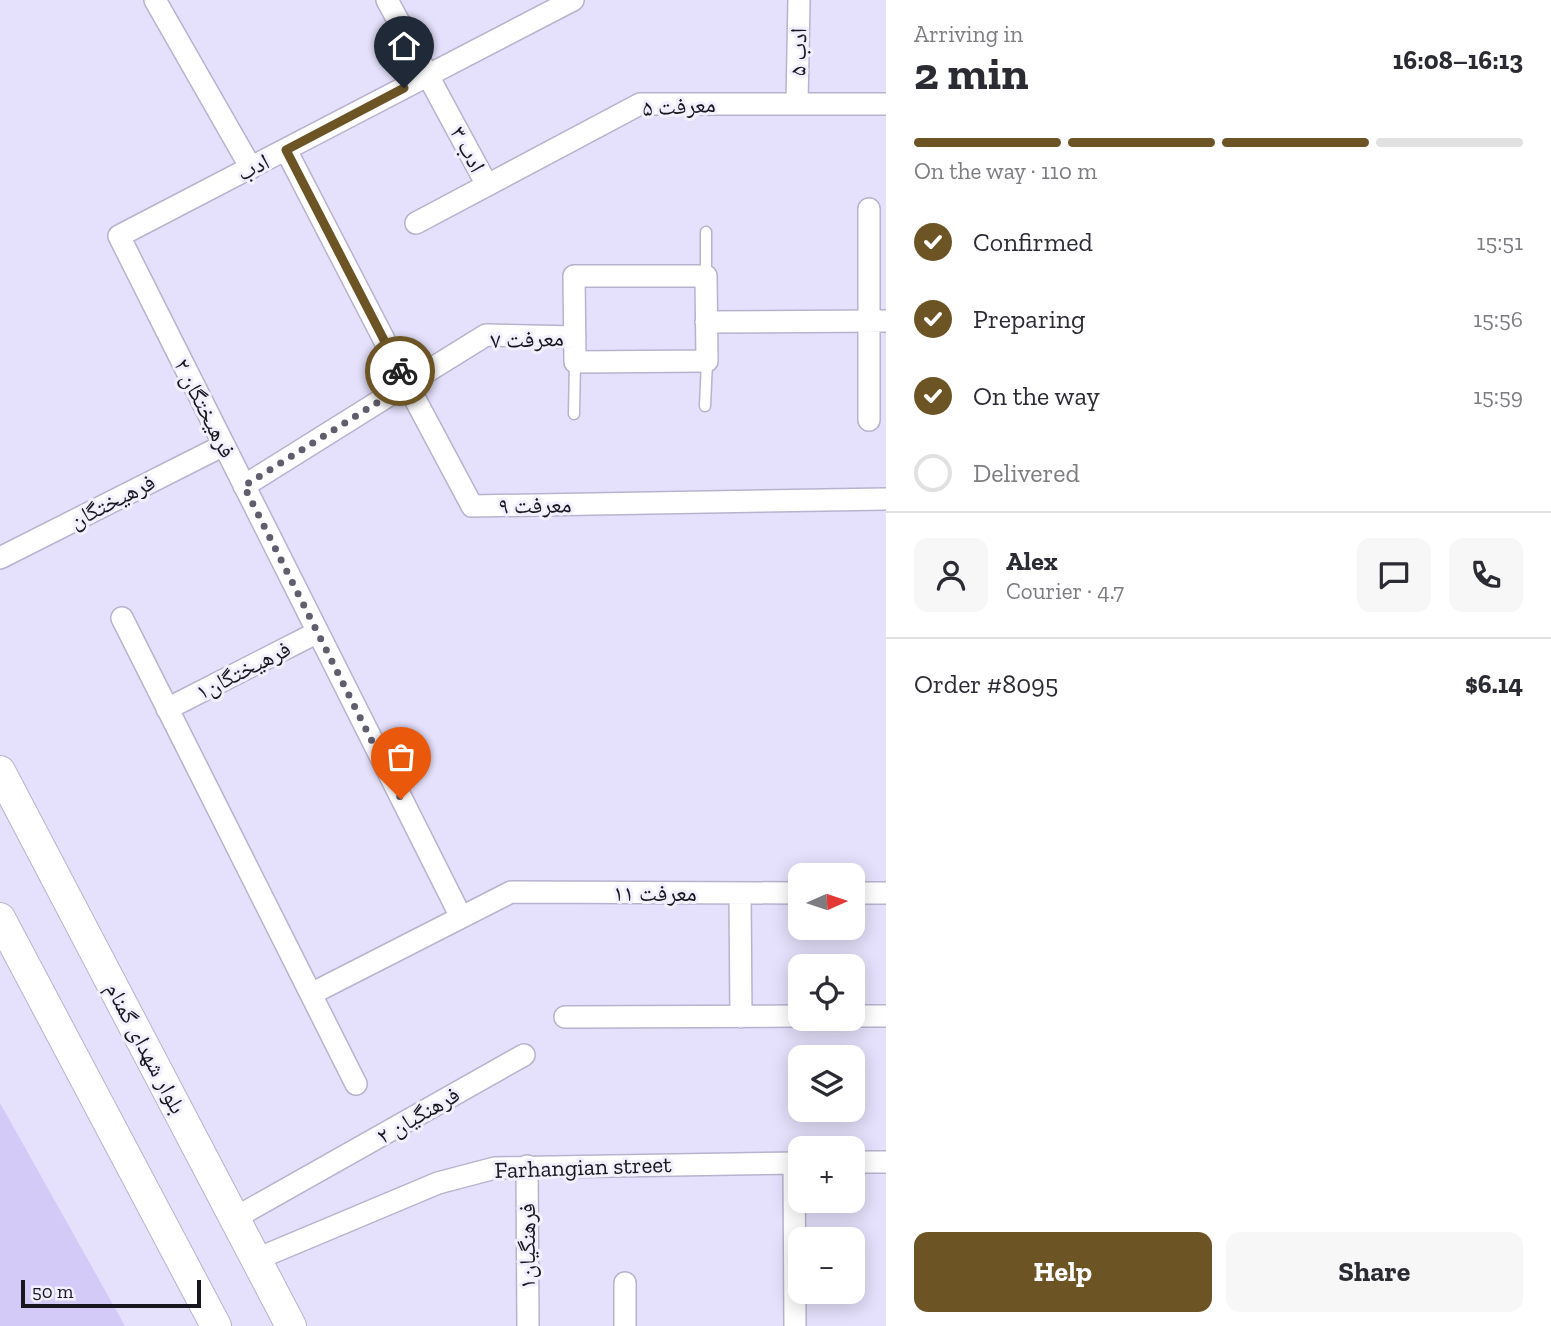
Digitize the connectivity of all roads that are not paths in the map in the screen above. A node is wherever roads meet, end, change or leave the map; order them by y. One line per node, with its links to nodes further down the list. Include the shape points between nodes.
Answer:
1 (155, 0): 9 (street)
2 (387, 0): 5 (street, ادب ۳)
3 (573, 0): 5 (street, ادب)
4 (799, 0): 6 (street, ادب ۵)
5 (428, 75): 8 (street, ادب); 10 (street, ادب ۳)
6 (797, 104): 7 (street, معرفت ۵); 10 (street, معرفت ۵, via 640,104)
7 (886, 104)
8 (286, 150): 9 (street, ادب); 21 (street)
9 (251, 168): 14 (street, ادب)
10 (488, 185): 12 (street, معرفت ۵)
11 (869, 209): 16 (street)
12 (416, 223)
13 (706, 232): 15 (lane)
14 (119, 236): 25 (street, فرهیختگان ۲)
15 (706, 276): 17 (street); 18 (street, via 574,276)
16 (878, 321): 17 (street); 24 (street)
17 (706, 322): 19 (street)
18 (575, 337): 20 (street); 21 (street, معرفت ۷, via 486,335)
19 (707, 361): 20 (street); 22 (lane)
20 (575, 362): 23 (lane)
21 (407, 384): 26 (street); 27 (street, معرفت ۹, via 472,506)
22 (705, 406)
23 (574, 414)
24 (869, 421)
25 (223, 445): 26 (street, فرهیختگان ۲); 28 (street, فرهیختگان)
26 (244, 486): 30 (street, فرهیختگان ۲)
27 (886, 499)
28 (0, 558)
29 (122, 618): 31 (street)
30 (318, 632): 31 (street, فرهیختگان۱); 37 (street, فرهیختگان ۲)
31 (167, 709): 39 (street)
32 (0, 771): 52 (main road, بلوار شهدای گمنام)
33 (740, 893): 34 (street, معرفت ۱۱); 37 (street, معرفت ۱۱, via 511,892); 44 (street)
34 (788, 893)
35 (865, 893): 36 (street)
36 (886, 893)
37 (461, 917): 39 (street)
38 (0, 918): 55 (main road)
39 (311, 993): 46 (street)
40 (788, 1016): 44 (street)
41 (865, 1016): 42 (street)
42 (886, 1016)
43 (565, 1017): 44 (street)
44 (741, 1017)
45 (524, 1055): 52 (street, فرهنگیان ۲)
46 (356, 1084)
47 (886, 1161): 48 (street)
48 (865, 1162)
49 (788, 1163): 50 (street, Farhangian street)
50 (527, 1166): 53 (street, Farhangian street, via 495,1168 438,1183); 57 (street, فرهنگیان۱)
51 (797, 1213): 59 (street)
52 (235, 1218): 53 (main road, بلوار شهدای گمنام)
53 (257, 1259): 56 (main road, بلوار شهدای گمنام)
54 (625, 1283): 58 (street)
55 (216, 1326)
56 (291, 1326)
57 (528, 1326)
58 (625, 1326)
59 (796, 1326)

